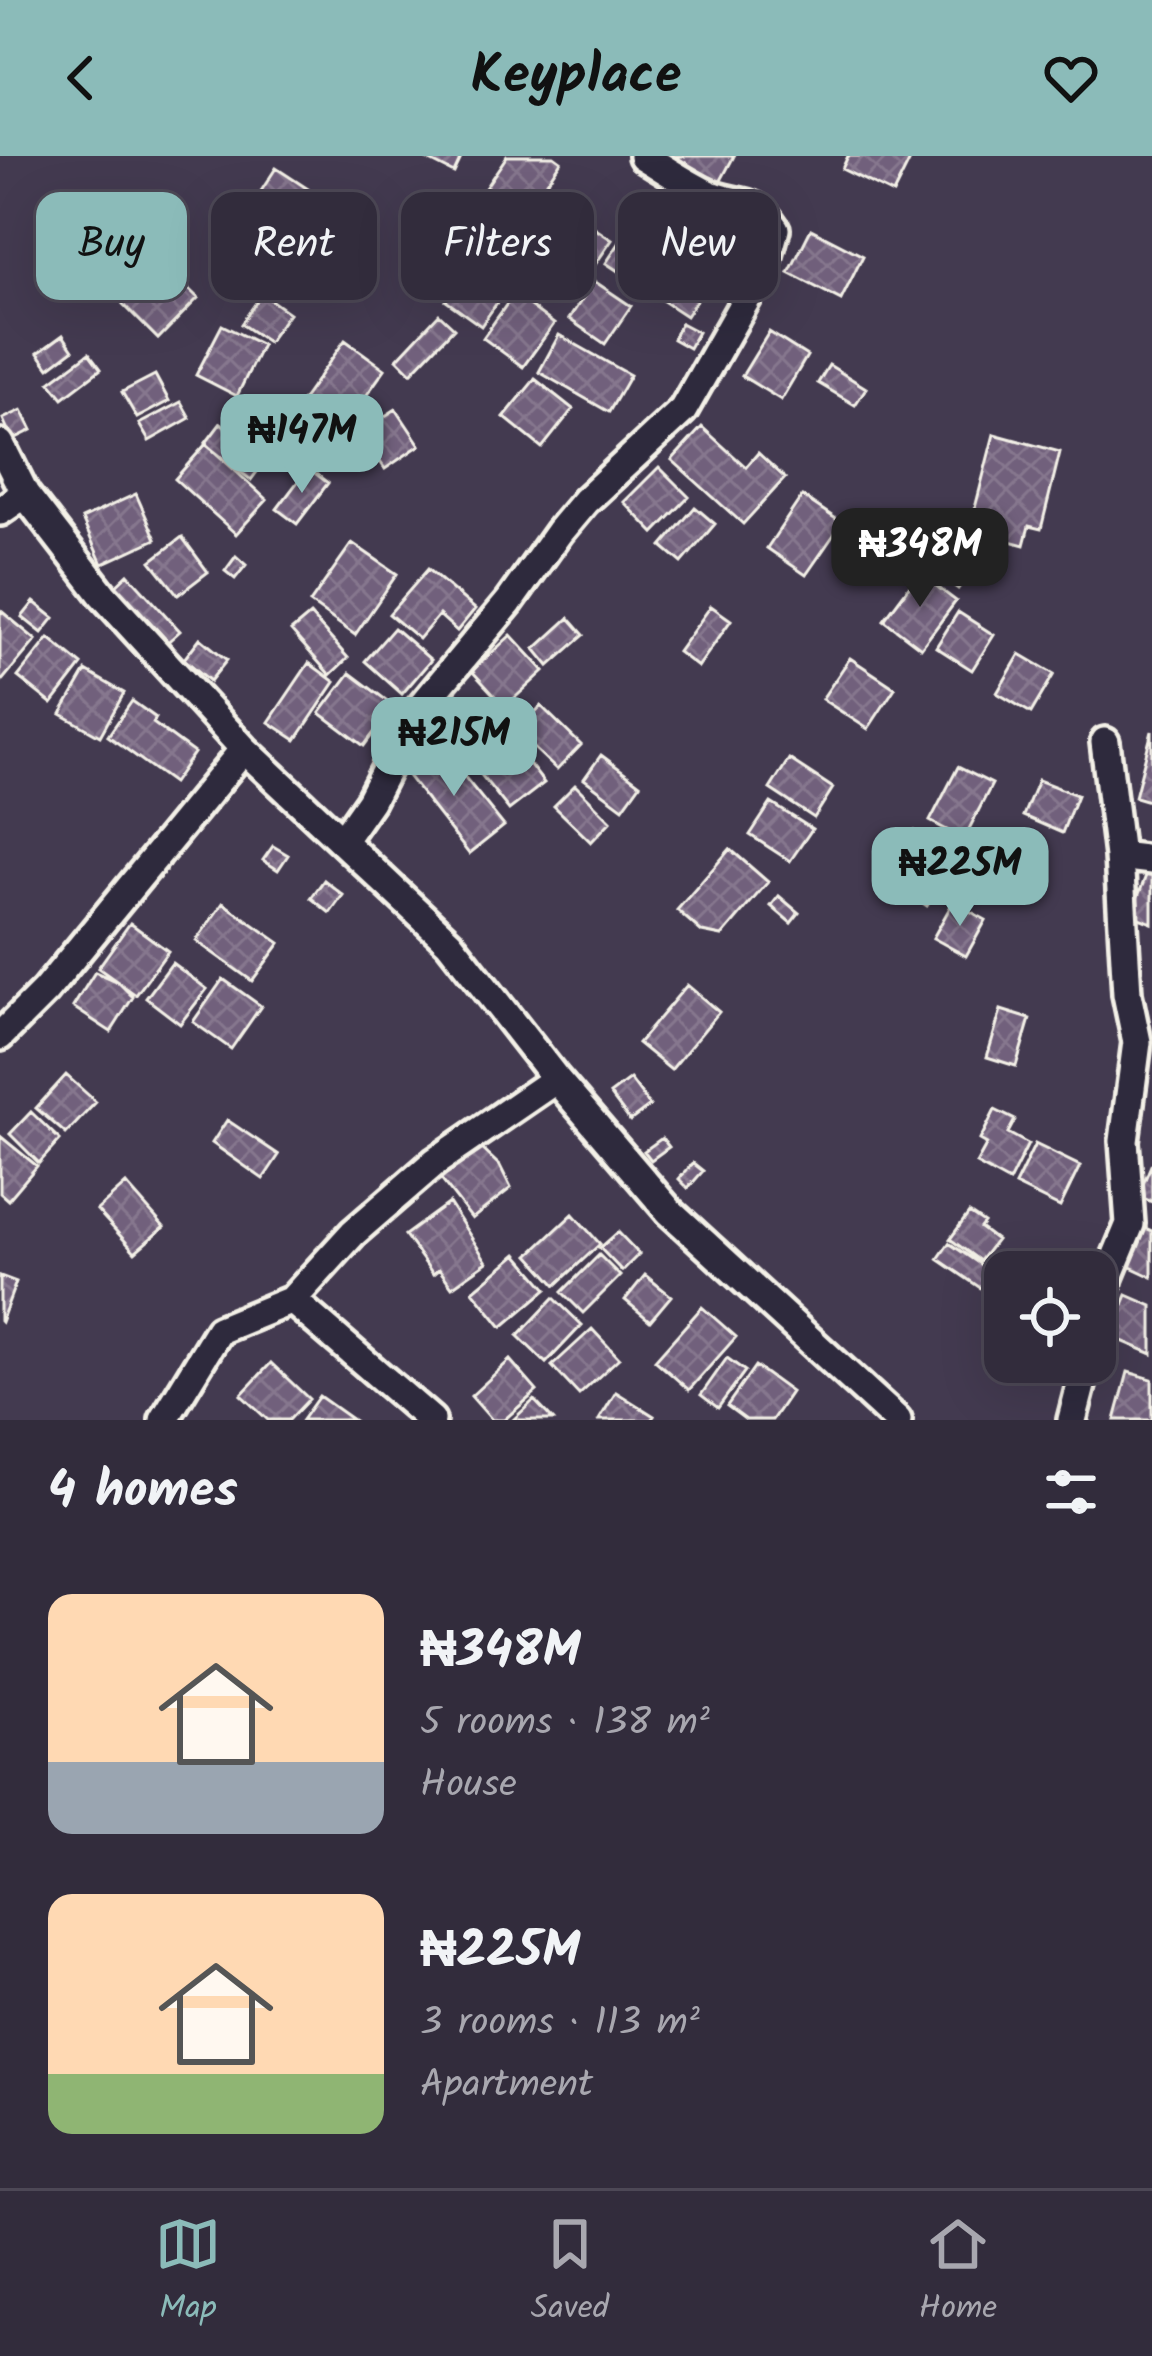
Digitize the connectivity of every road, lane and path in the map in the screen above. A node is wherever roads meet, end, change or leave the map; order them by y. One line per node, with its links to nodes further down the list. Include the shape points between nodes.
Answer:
1 (644, 156): 7 (street, via 702,192 765,212 775,229 765,266 683,410 559,532 413,717)
2 (0, 444): 3 (street)
3 (25, 494): 4 (street); 6 (street, via 103,595)
4 (0, 512)
5 (1106, 742): 8 (street)
6 (244, 749): 7 (street); 11 (street)
7 (342, 841): 12 (street, via 449,942)
8 (1119, 856): 9 (street); 10 (street)
9 (1152, 860)
10 (1140, 1001): 13 (street, via 1124,1141 1130,1224)
11 (0, 1036)
12 (556, 1079): 14 (street, via 435,1162 353,1232); 18 (street, via 669,1211)
13 (1116, 1258)
14 (292, 1300): 16 (street, via 219,1330); 17 (street)
15 (1082, 1383): 19 (street)
16 (164, 1420)
17 (431, 1420)
18 (897, 1420)
19 (1072, 1420)

